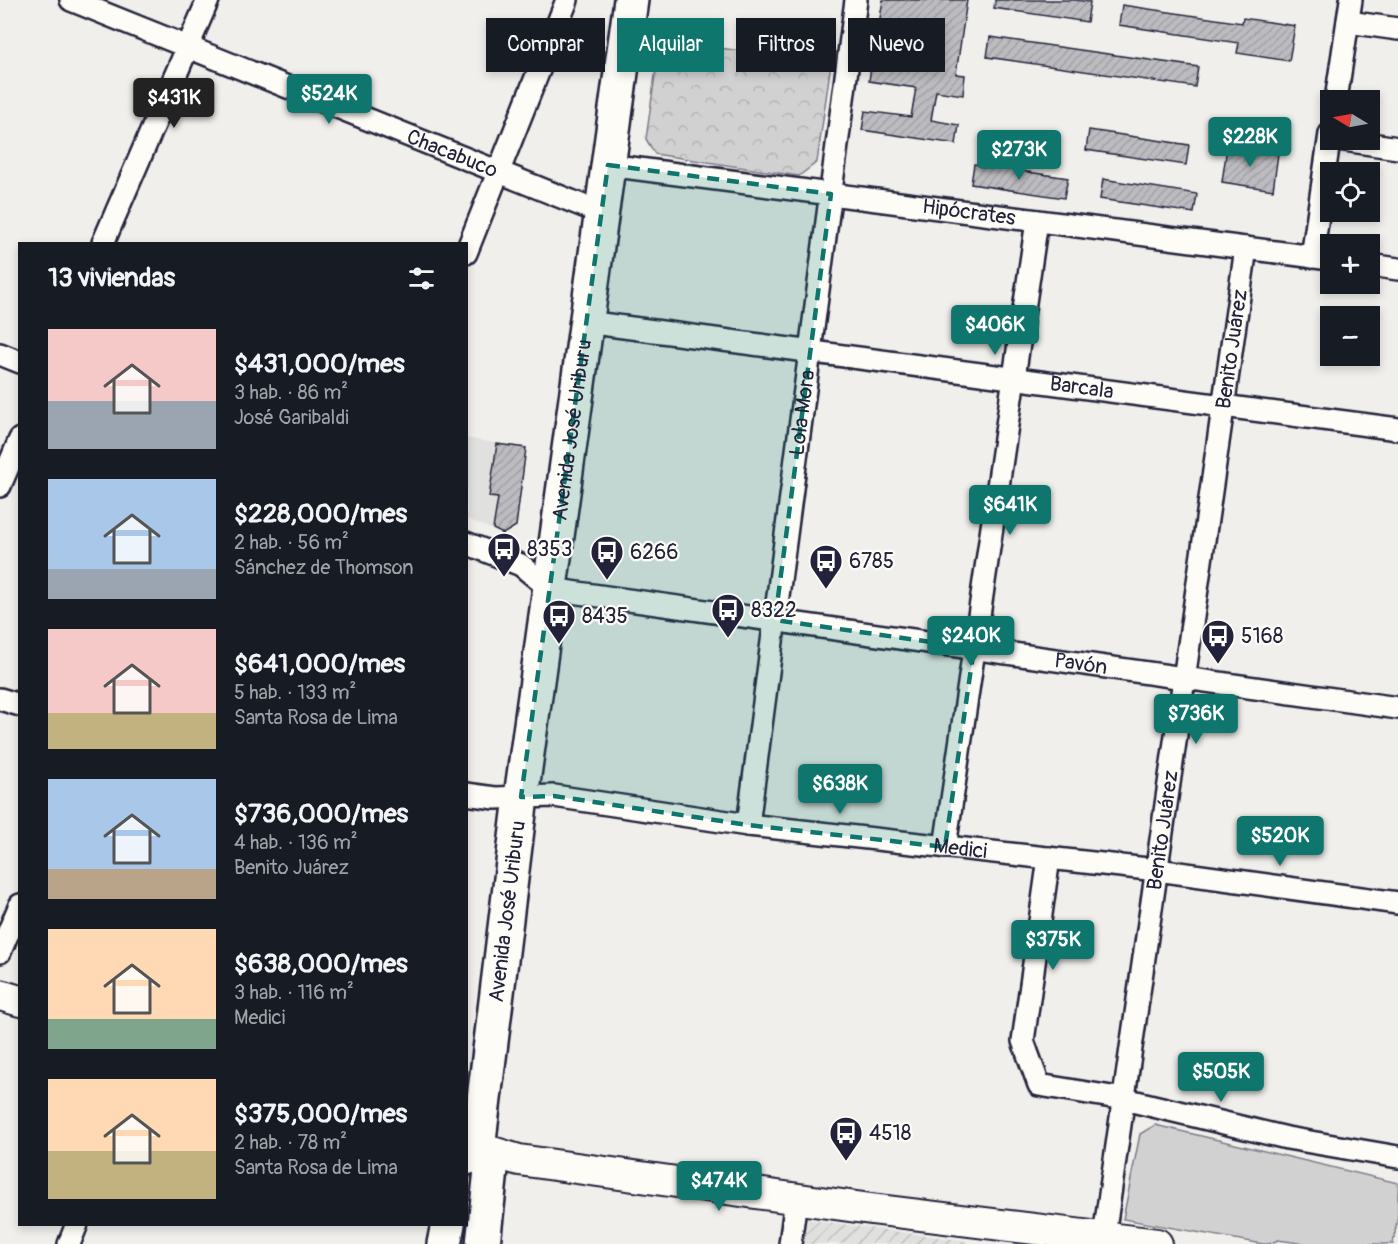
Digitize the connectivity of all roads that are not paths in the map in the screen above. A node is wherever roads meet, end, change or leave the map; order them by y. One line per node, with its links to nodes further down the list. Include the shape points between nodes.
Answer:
1 (71, 0): 9 (street, Chacabuco)
2 (208, 0): 9 (street)
3 (567, 0): 15 (street)
4 (631, 0): 14 (main road, Avenida José Uriburu)
5 (856, 0): 16 (street, Lola Mora)
6 (1351, 0): 7 (street)
7 (1348, 22): 8 (street); 10 (street)
8 (1398, 29)
9 (188, 47): 15 (street, Chacabuco); 20 (street)
10 (1338, 90)
11 (1380, 145): 12 (street)
12 (1398, 148)
13 (1329, 150): 19 (street)
14 (608, 165): 16 (street, Hipócrates); 17 (main road, Avenida José Uriburu)
15 (499, 172): 17 (street, Chacabuco); 21 (street)
16 (831, 194): 18 (street, Hipócrates); 27 (street, Lola Mora)
17 (601, 213): 26 (main road, Avenida José Uriburu)
18 (1036, 221): 22 (street, Hipócrates); 30 (street)
19 (1323, 234)
20 (103, 242)
21 (468, 248)
22 (1246, 248): 23 (street, Hipócrates); 31 (street, Benito Juárez)
23 (1320, 258)
24 (1380, 266): 25 (street)
25 (1398, 268)
26 (586, 322): 27 (street, Barcala); 36 (main road, Avenida José Uriburu)
27 (810, 351): 30 (street, Barcala); 37 (street, Lola Mora)
28 (0, 354): 29 (street)
29 (18, 361)
30 (1014, 378): 31 (street, Barcala); 38 (street)
31 (1224, 406): 32 (street, Barcala); 39 (street, Benito Juárez)
32 (1398, 429)
33 (18, 444): 34 (street)
34 (0, 486)
35 (468, 544): 36 (street, via 521,565)
36 (550, 589): 37 (street, Pavón); 44 (main road, Avenida José Uriburu)
37 (775, 620): 38 (street, Pavón); 45 (street, Lola Mora)
38 (974, 648): 39 (street, Pavón); 46 (street)
39 (1186, 678): 42 (street, Pavón); 48 (street, Benito Juárez)
40 (0, 699): 41 (street)
41 (18, 704)
42 (1398, 708)
43 (468, 794): 44 (street, Medici)
44 (522, 797): 45 (street, Medici, via 554,796); 55 (main road, Avenida José Uriburu)
45 (748, 825): 46 (street, Medici)
46 (945, 847): 47 (street, Medici)
47 (1049, 858): 48 (street, Medici); 54 (street, via 1023,1041 1039,1085)
48 (1157, 870): 49 (street, Medici); 54 (street, Benito Juárez)
49 (1398, 903)
50 (18, 910): 51 (street)
51 (0, 952)
52 (0, 995): 53 (main road)
53 (18, 1000)
54 (1124, 1099): 56 (street, via 1287,1138); 60 (street, Benito Juárez)
55 (469, 1149): 57 (main road, via 519,1160); 63 (main road, via 491,1170)
56 (1398, 1157)
57 (796, 1199): 60 (main road); 64 (street)
58 (76, 1226): 61 (street)
59 (448, 1226): 62 (main road)
60 (1104, 1236): 65 (main road)
61 (69, 1244)
62 (444, 1244)
63 (483, 1244)
64 (790, 1244)
65 (1156, 1244)

